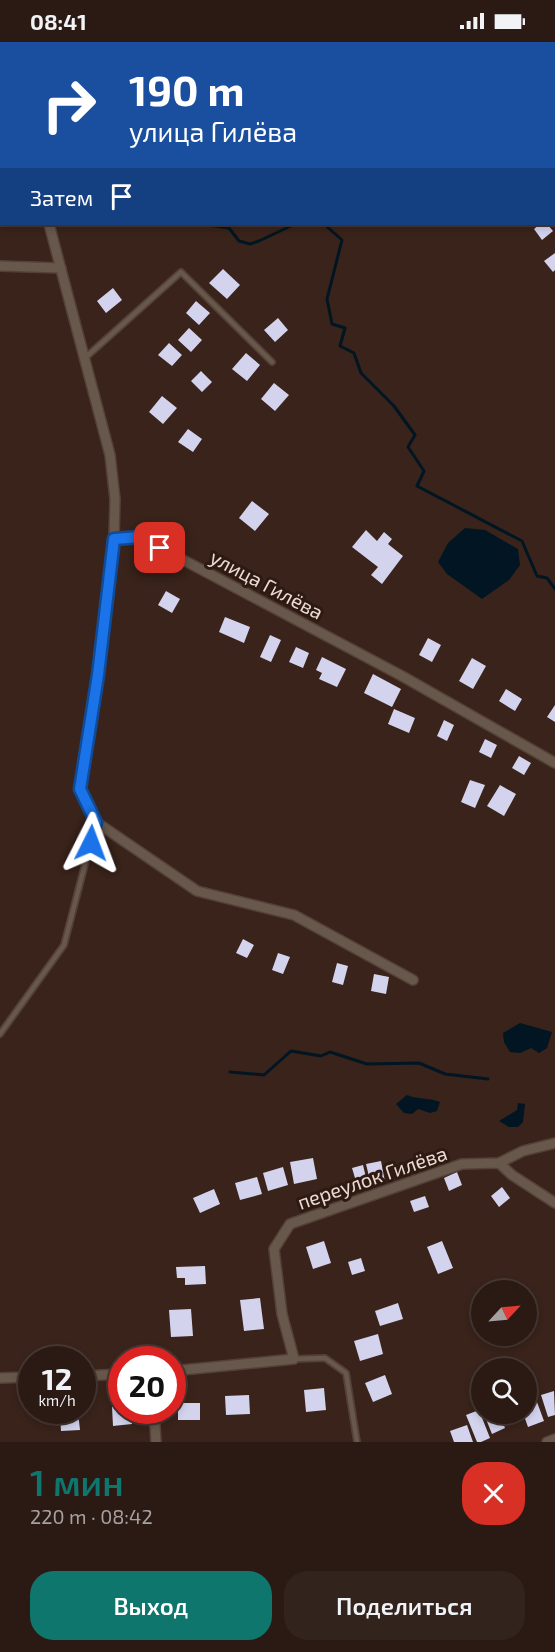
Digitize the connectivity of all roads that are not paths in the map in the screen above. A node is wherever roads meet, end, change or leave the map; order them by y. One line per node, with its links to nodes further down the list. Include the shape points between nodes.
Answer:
1 (49, 225): 3 (street)
2 (0, 266): 3 (street)
3 (61, 268): 4 (street)
4 (85, 358): 5 (lane, via 181,272); 6 (street, via 110,455)
5 (272, 362)
6 (114, 539): 7 (street, улица Гилёва, via 140,537 402,676); 8 (street, via 80,789)
7 (555, 763)
8 (96, 822): 9 (street, via 197,891 294,915); 10 (lane, via 64,945)
9 (413, 980)
10 (0, 1034)
11 (555, 1143): 12 (street, переулок Гилёва)
12 (499, 1163): 13 (street); 14 (street, переулок Гилёва, via 462,1164 290,1224 274,1249 282,1314)
13 (555, 1203)
14 (294, 1359): 15 (street); 21 (lane, via 325,1358 346,1374)
15 (186, 1370)
16 (18, 1377): 17 (street)
17 (0, 1378)
18 (155, 1424): 20 (street)
19 (555, 1439): 22 (street)
20 (156, 1442)
21 (357, 1442)
22 (547, 1442)

